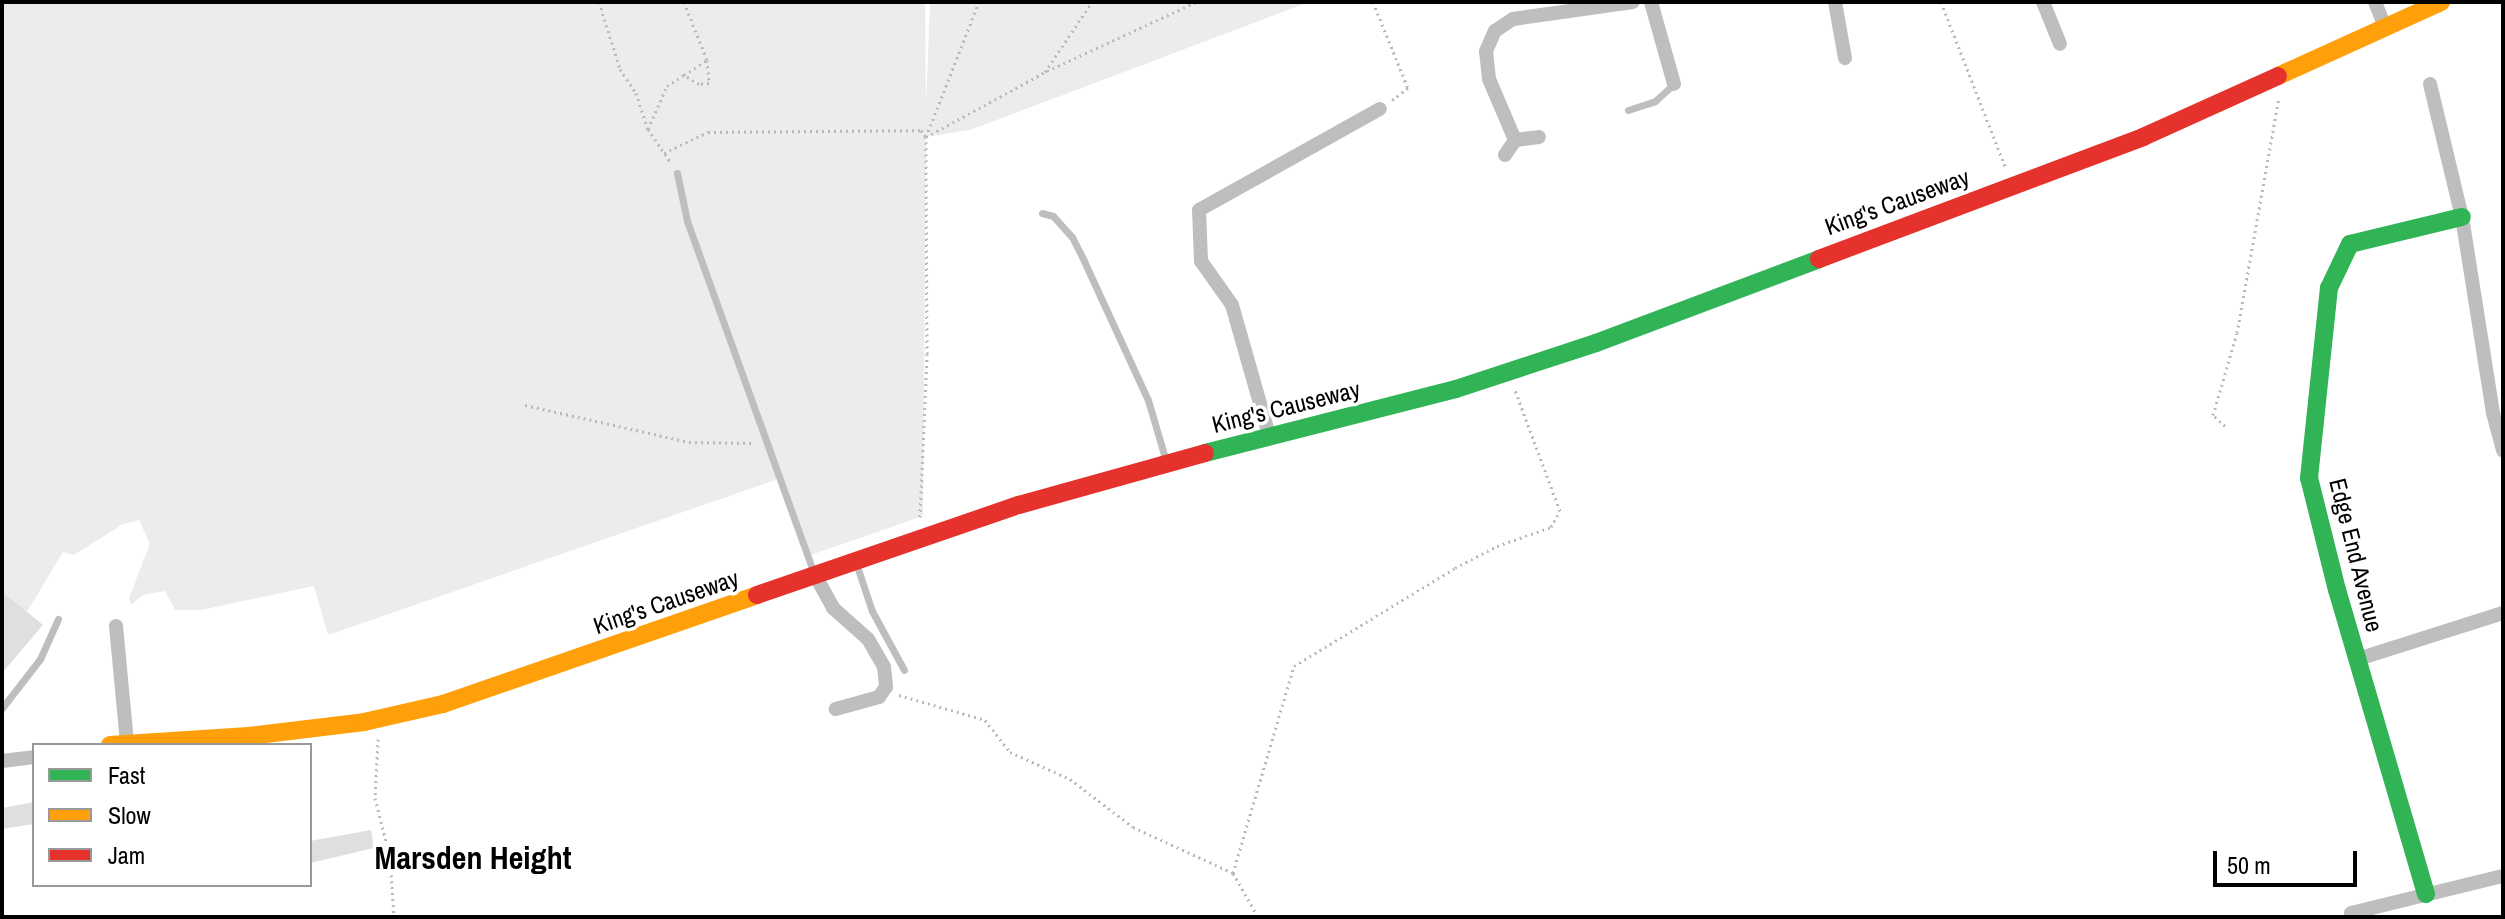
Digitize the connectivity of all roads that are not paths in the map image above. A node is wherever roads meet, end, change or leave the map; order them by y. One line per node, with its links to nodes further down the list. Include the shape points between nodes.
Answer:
1 (1633, 2): 15 (street, via 1513,19 1495,31 1486,51 1489,79)
2 (1651, 2): 10 (street)
3 (1835, 2): 9 (street)
4 (2043, 2): 8 (street)
5 (2375, 2): 7 (street)
6 (2441, 2): 7 (street, King's Causeway)
7 (2385, 27): 20 (street, King's Causeway, via 2143,137 1596,343 1456,389)
8 (2060, 44)
9 (1845, 58)
10 (1674, 84): 13 (lane, via 1655,101)
11 (2430, 84): 19 (street)
12 (1380, 109): 20 (street, via 1199,210 1201,261 1232,305)
13 (1628, 110)
14 (1539, 137): 15 (street)
15 (1515, 140): 16 (street)
16 (1505, 155)
17 (677, 173): 24 (lane, via 687,221)
18 (1042, 213): 22 (lane, via 1053,216 1072,237 1102,297 1148,400)
19 (2462, 217): 21 (street); 28 (street, Edge End Avenue, via 2350,244 2329,288 2309,478)
20 (1269, 435): 22 (street, King's Causeway)
21 (2503, 451)
22 (1166, 463): 23 (street, King's Causeway)
23 (855, 560): 24 (street, King's Causeway); 29 (lane, via 872,611)
24 (815, 575): 31 (street, via 833,608 868,639 884,667 879,697); 33 (street, King's Causeway, via 443,704 249,736)
25 (2503, 613): 28 (street)
26 (58, 619): 30 (lane, via 40,659)
27 (116, 626): 32 (street)
28 (2358, 659): 37 (street, Edge End Avenue)
29 (904, 670)
30 (2, 708)
31 (836, 709)
32 (119, 743)
33 (135, 743)
34 (32, 757): 35 (street)
35 (2, 761)
36 (2503, 876): 37 (street)
37 (2426, 894): 38 (street)
38 (2351, 913)

